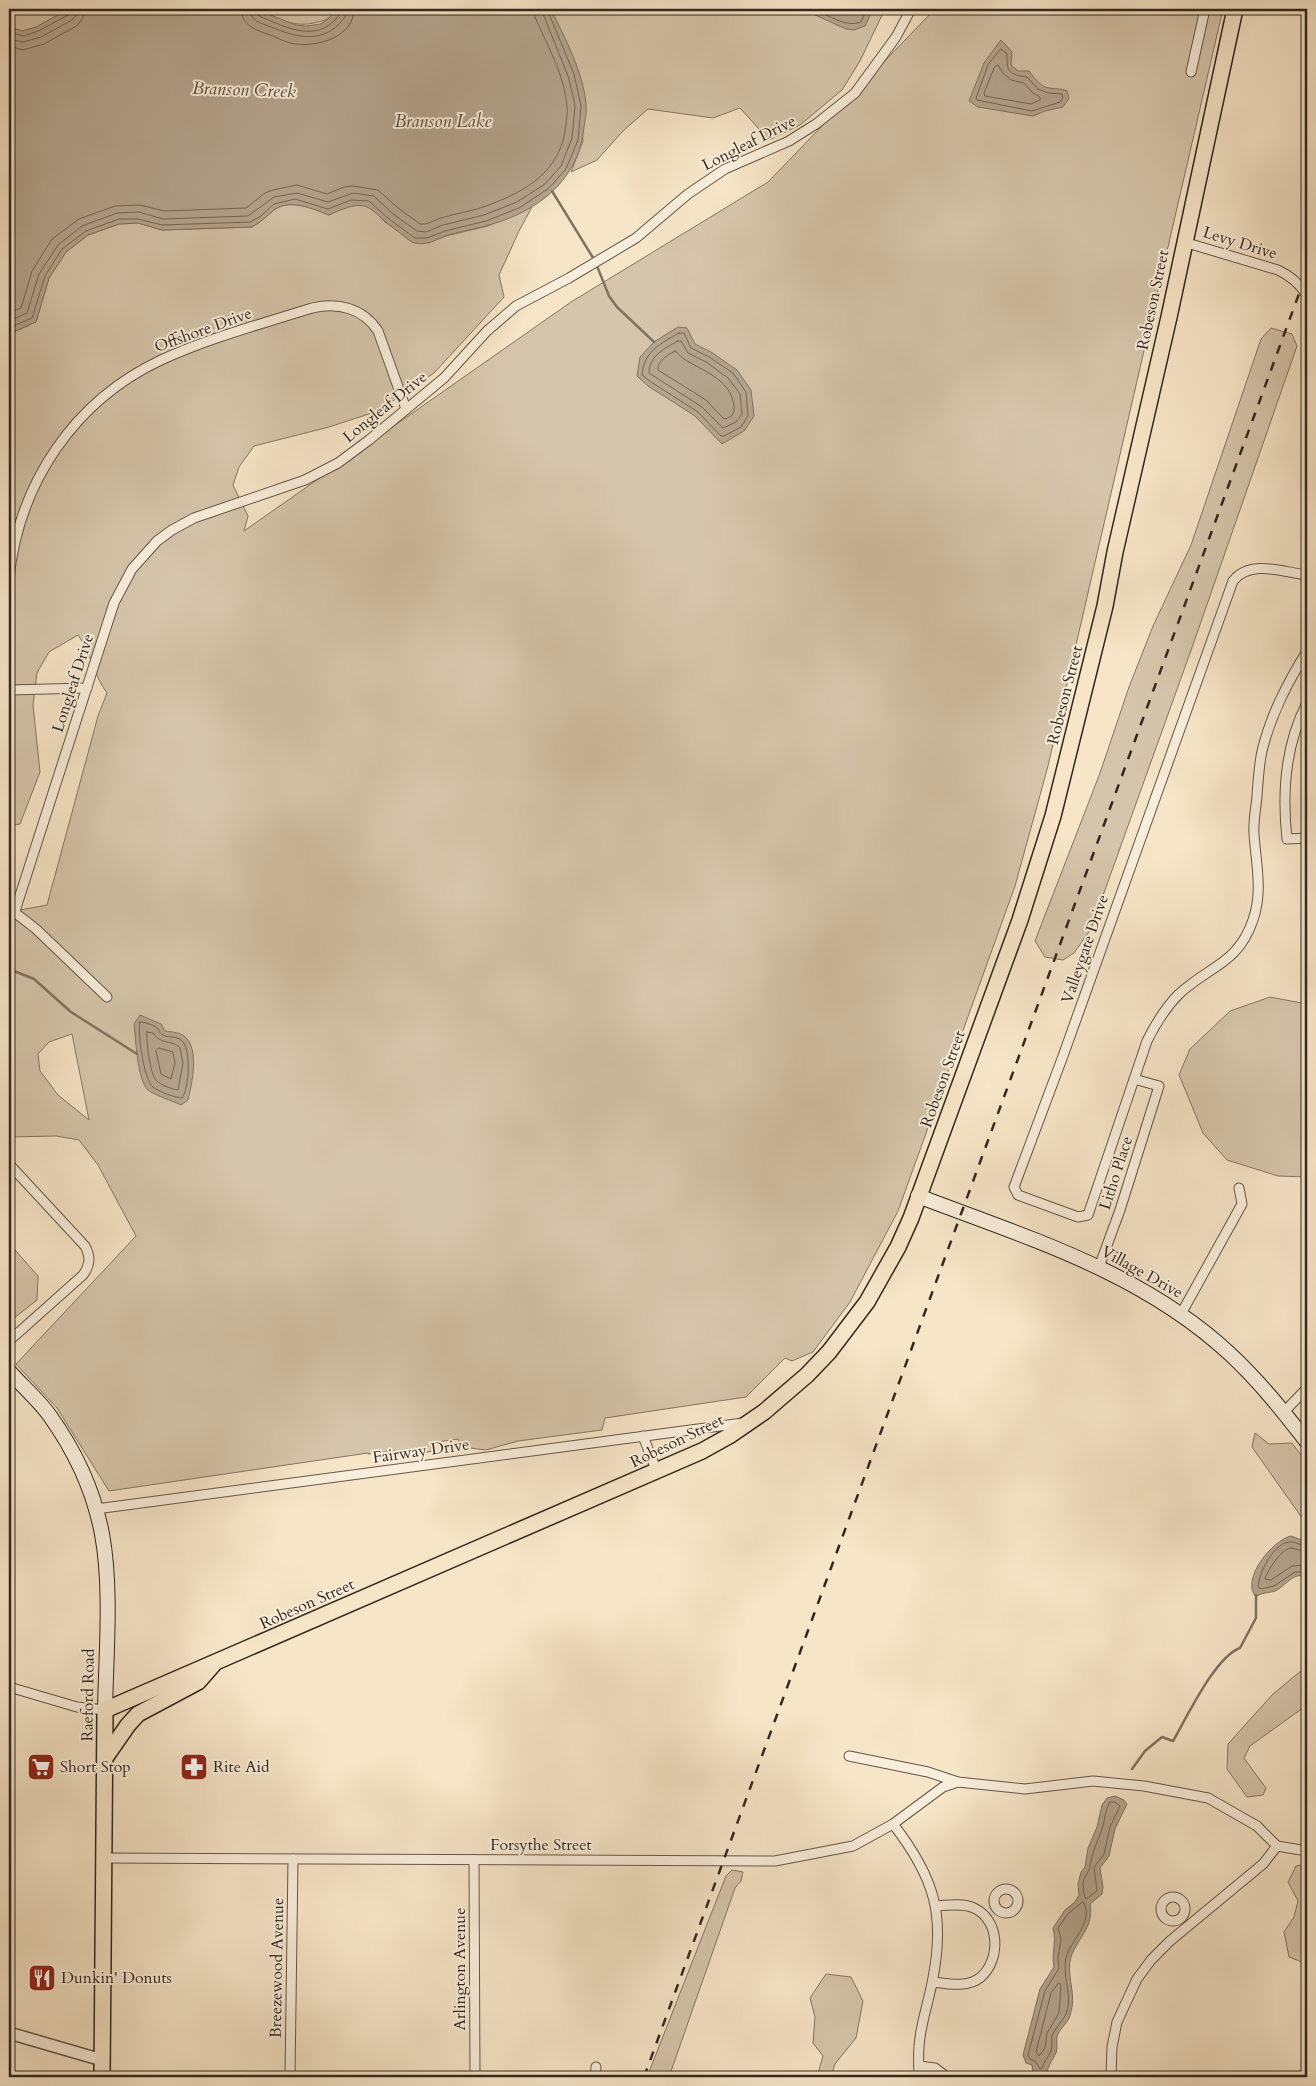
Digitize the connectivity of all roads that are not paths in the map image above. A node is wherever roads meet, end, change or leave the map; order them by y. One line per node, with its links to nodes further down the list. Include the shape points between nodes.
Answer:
1 (911, 9): 7 (street, Longleaf Drive, via 896,37 855,93 806,132 725,169 688,194 636,238 516,306 487,331 444,378)
2 (1205, 9): 4 (street)
3 (1235, 9): 5 (main road, Robeson Street)
4 (1191, 72)
5 (1184, 242): 6 (street, Levy Drive, via 1290,275); 20 (main road, Robeson Street, via 1105,606 1053,816 1020,920)
6 (1307, 295)
7 (406, 409): 9 (street, Offshore Drive, via 378,331 361,314 343,306 312,308 182,351 116,387 69,429 44,466 27,500 14,542); 11 (street, Longleaf Drive, via 369,440 322,472 194,518 157,541 132,569 122,586)
8 (1307, 575): 17 (street, Valleygate Drive, via 1256,568 1239,573 1233,581 1014,1187 1018,1195 1078,1217 1088,1215)
9 (9, 578)
10 (1307, 650): 17 (street, Valleygate Drive, via 1288,680 1262,752 1254,832 1260,885 1252,922 1242,943 1227,961 1181,993 1158,1018)
11 (87, 688): 12 (street); 15 (street, Longleaf Drive)
12 (9, 690)
13 (1307, 703): 14 (street, via 1296,726 1285,777 1284,813 1287,840)
14 (1307, 838)
15 (12, 910): 16 (street)
16 (107, 997)
17 (1134, 1079): 21 (street, Litho Place, via 1159,1086)
18 (9, 1164): 23 (street, via 84,1246 89,1265 83,1275)
19 (1239, 1188): 22 (street, via 1242,1204)
20 (918, 1196): 21 (main road, Village Drive, via 1063,1250); 27 (main road, Robeson Street, via 885,1272 849,1328 807,1375)
21 (1099, 1267): 22 (main road, Village Drive)
22 (1181, 1314): 26 (main road, Village Drive, via 1230,1354)
23 (9, 1341)
24 (9, 1371): 31 (main road, Raeford Road, via 58,1428 78,1463)
25 (1307, 1388): 26 (street)
26 (1284, 1412): 29 (main road, Village Drive)
27 (750, 1422): 28 (street, Fairway Drive); 30 (main road, Robeson Street, via 702,1451)
28 (643, 1436): 30 (street); 31 (street, Fairway Drive)
29 (1307, 1442)
30 (657, 1472): 32 (main road, Robeson Street)
31 (96, 1510): 34 (main road, Raeford Road, via 102,1533 106,1577)
32 (214, 1663): 34 (main road, Robeson Street); 36 (main road, via 198,1682 138,1714)
33 (9, 1687): 34 (street, via 77,1707)
34 (105, 1710): 36 (main road, Raeford Road)
35 (849, 1756): 37 (street, via 928,1772)
36 (105, 1758): 41 (main road, Raeford Road)
37 (958, 1782): 38 (street, Forsythe Street, via 943,1787); 39 (street, via 1025,1789 1093,1782 1144,1786 1208,1798 1257,1826)
38 (893, 1824): 43 (street, Forsythe Street, via 853,1846 775,1861); 44 (street, via 922,1864)
39 (1277, 1846): 40 (street); 48 (street, via 1263,1864)
40 (1307, 1851)
41 (103, 1858): 42 (street, Forsythe Street); 51 (main road, Raeford Road)
42 (293, 1859): 43 (street, Forsythe Street); 55 (street, Breezewood Avenue)
43 (474, 1860): 56 (street, Arlington Avenue)
44 (936, 1906): 46 (street, via 974,1907); 49 (street, via 938,1936)
45 (996, 1908): 46 (street)
46 (986, 1918): 49 (street, via 995,1935 995,1949 981,1977 967,1984)
47 (1180, 1919): 48 (street)
48 (1187, 1927): 60 (street, via 1151,1960 1137,1978 1117,2022)
49 (933, 1982): 52 (street, via 919,2046)
50 (9, 2033): 51 (street)
51 (102, 2060): 54 (main road, Raeford Road)
52 (919, 2066): 58 (street); 59 (street, via 935,2068)
53 (596, 2067): 57 (street)
54 (102, 2077)
55 (290, 2077)
56 (475, 2077)
57 (595, 2077)
58 (919, 2077)
59 (947, 2077)
60 (1111, 2077)

